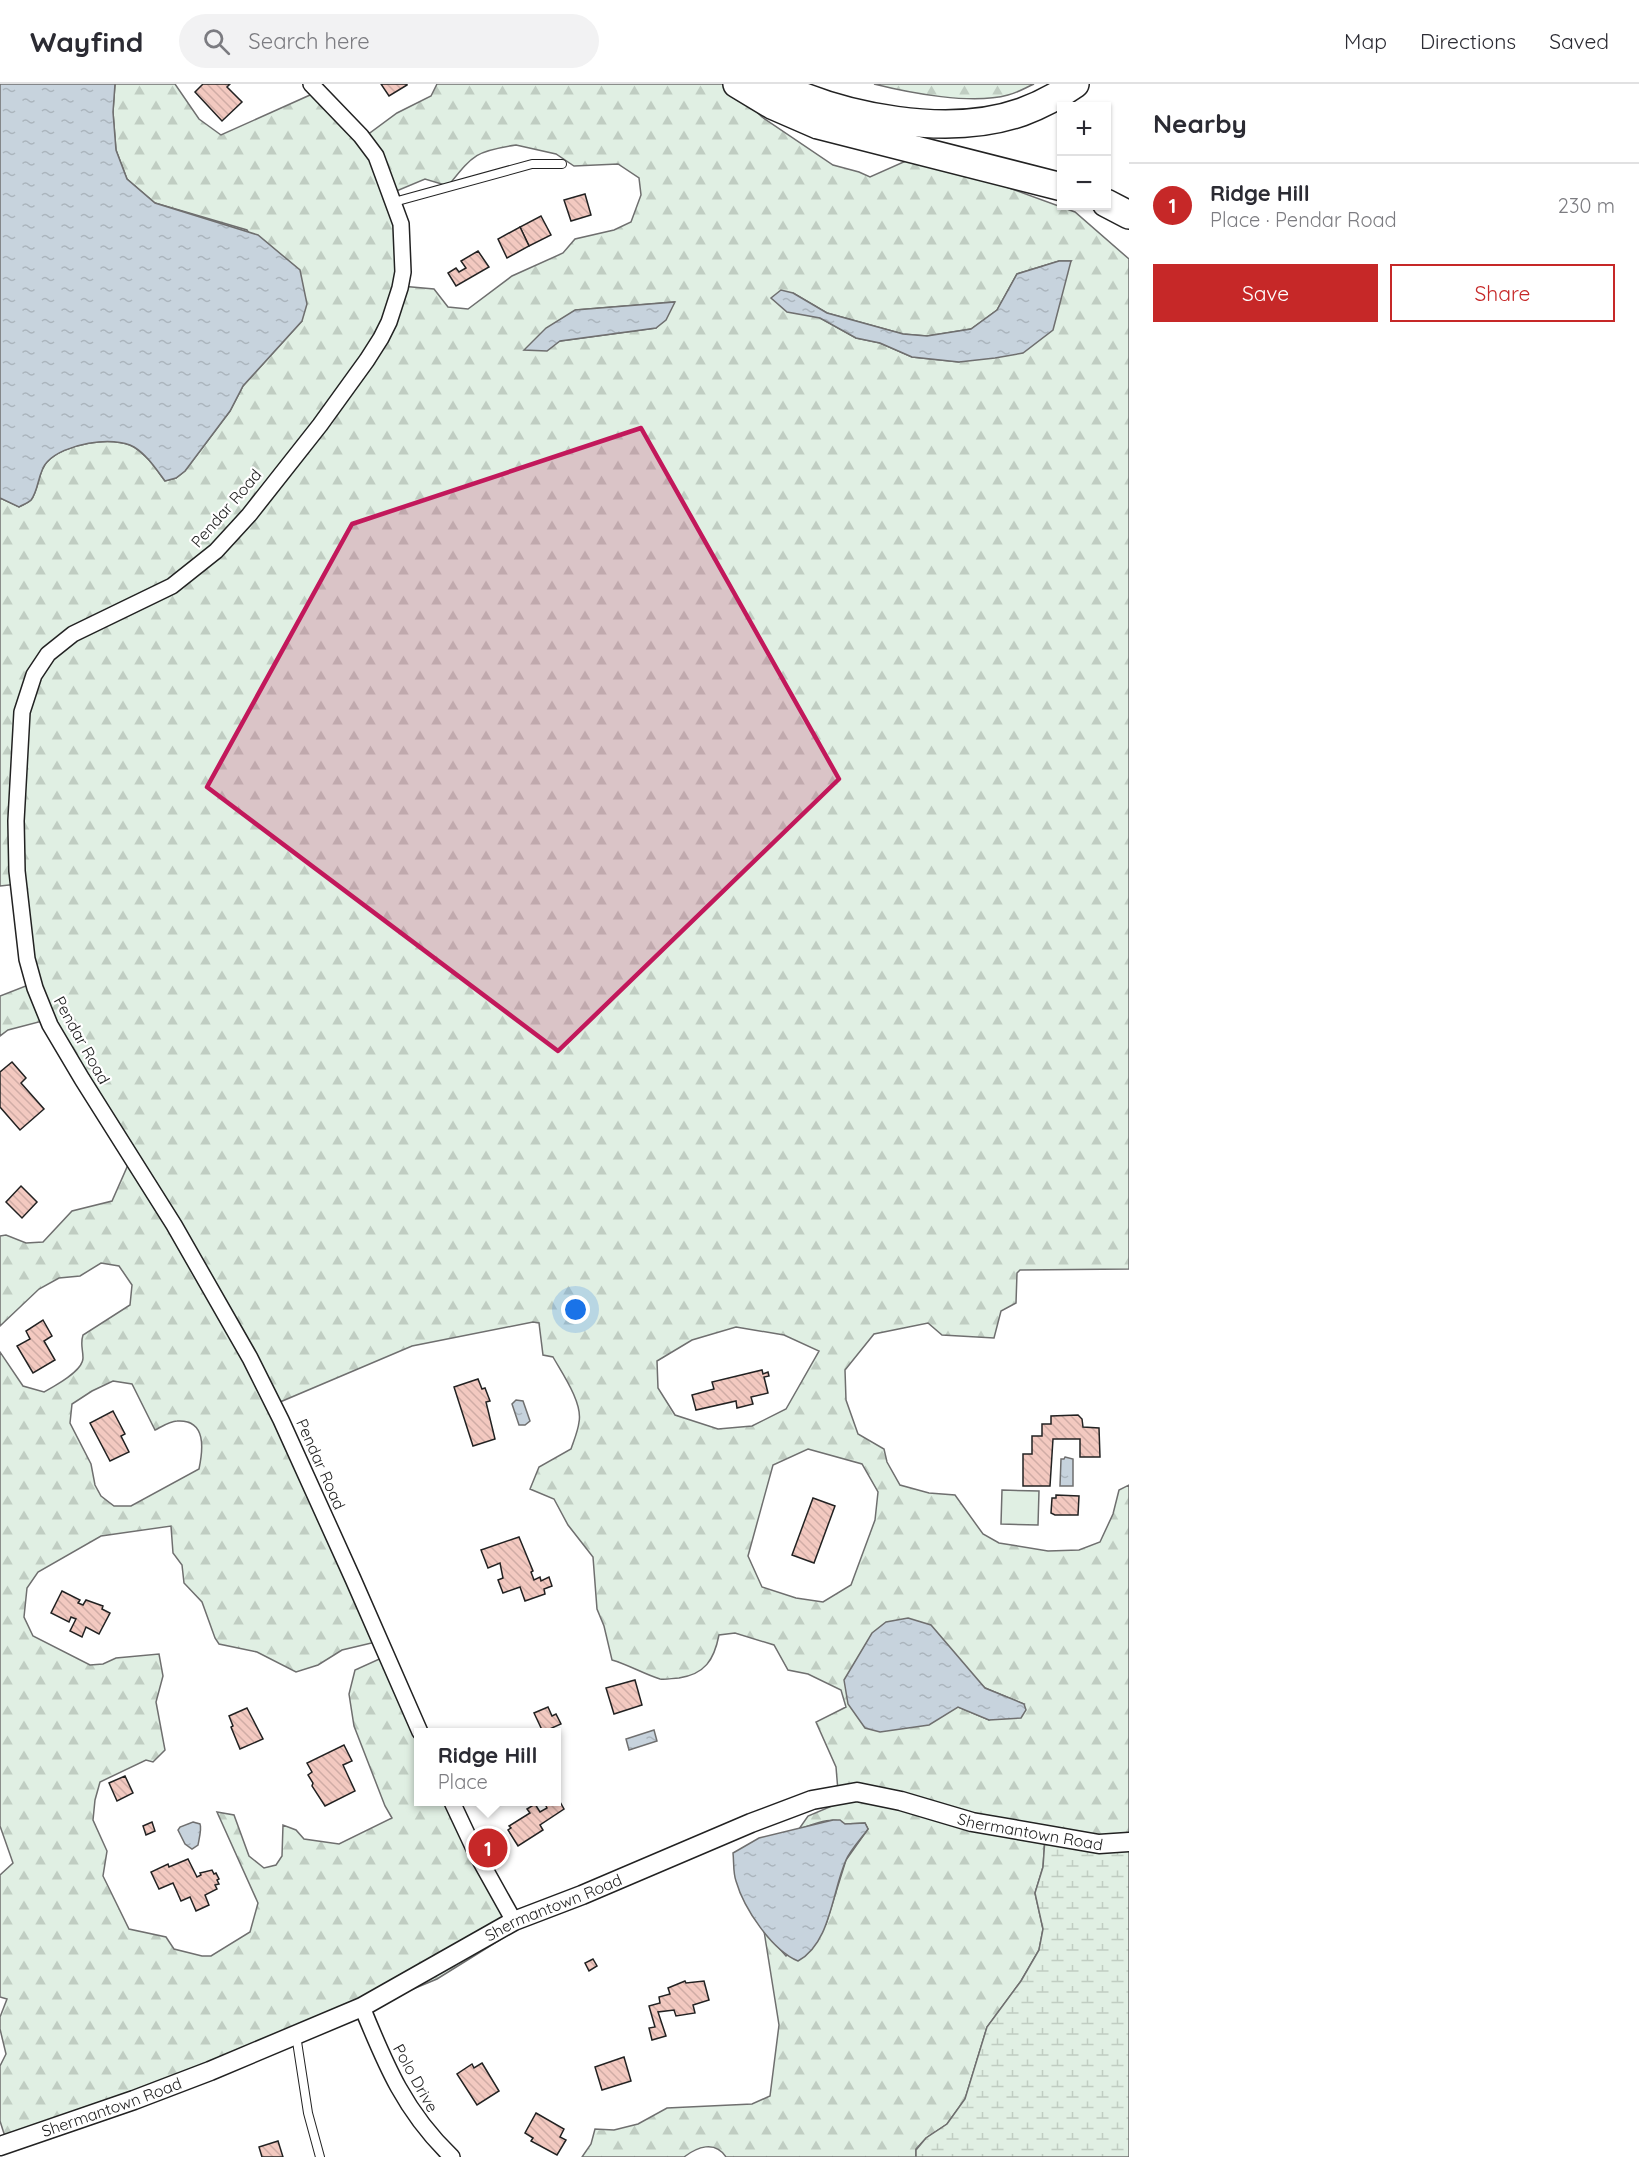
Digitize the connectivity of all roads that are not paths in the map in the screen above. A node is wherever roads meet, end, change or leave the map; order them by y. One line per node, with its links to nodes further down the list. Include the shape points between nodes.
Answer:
1 (311, 84): 7 (street, Pendar Road, via 376,156)
2 (738, 84): 6 (highway, via 785,112 828,129)
3 (775, 84): 4 (highway, via 857,113 948,123 1021,112 1043,104)
4 (1075, 84)
5 (562, 164): 7 (lane, via 532,164)
6 (1057, 187)
7 (394, 202): 10 (street, Pendar Road, via 403,237 400,288 381,338 320,425 216,551 172,586 73,634 48,654 34,675 22,712 16,821 17,871 27,958 42,1006 250,1358)
8 (1111, 205): 9 (highway)
9 (1129, 215)
10 (418, 1728)
11 (454, 1806): 13 (street)
12 (1129, 1842): 13 (street, Shermantown Road, via 1100,1844 972,1822 856,1792 812,1800 751,1823)
13 (514, 1921): 14 (street, Shermantown Road)
14 (362, 2007): 15 (street, Shermantown Road); 18 (street, Polo Drive, via 405,2101)
15 (296, 2036): 16 (street, Shermantown Road, via 134,2100); 17 (lane, via 308,2113)
16 (0, 2146)
17 (320, 2157)
18 (452, 2157)

